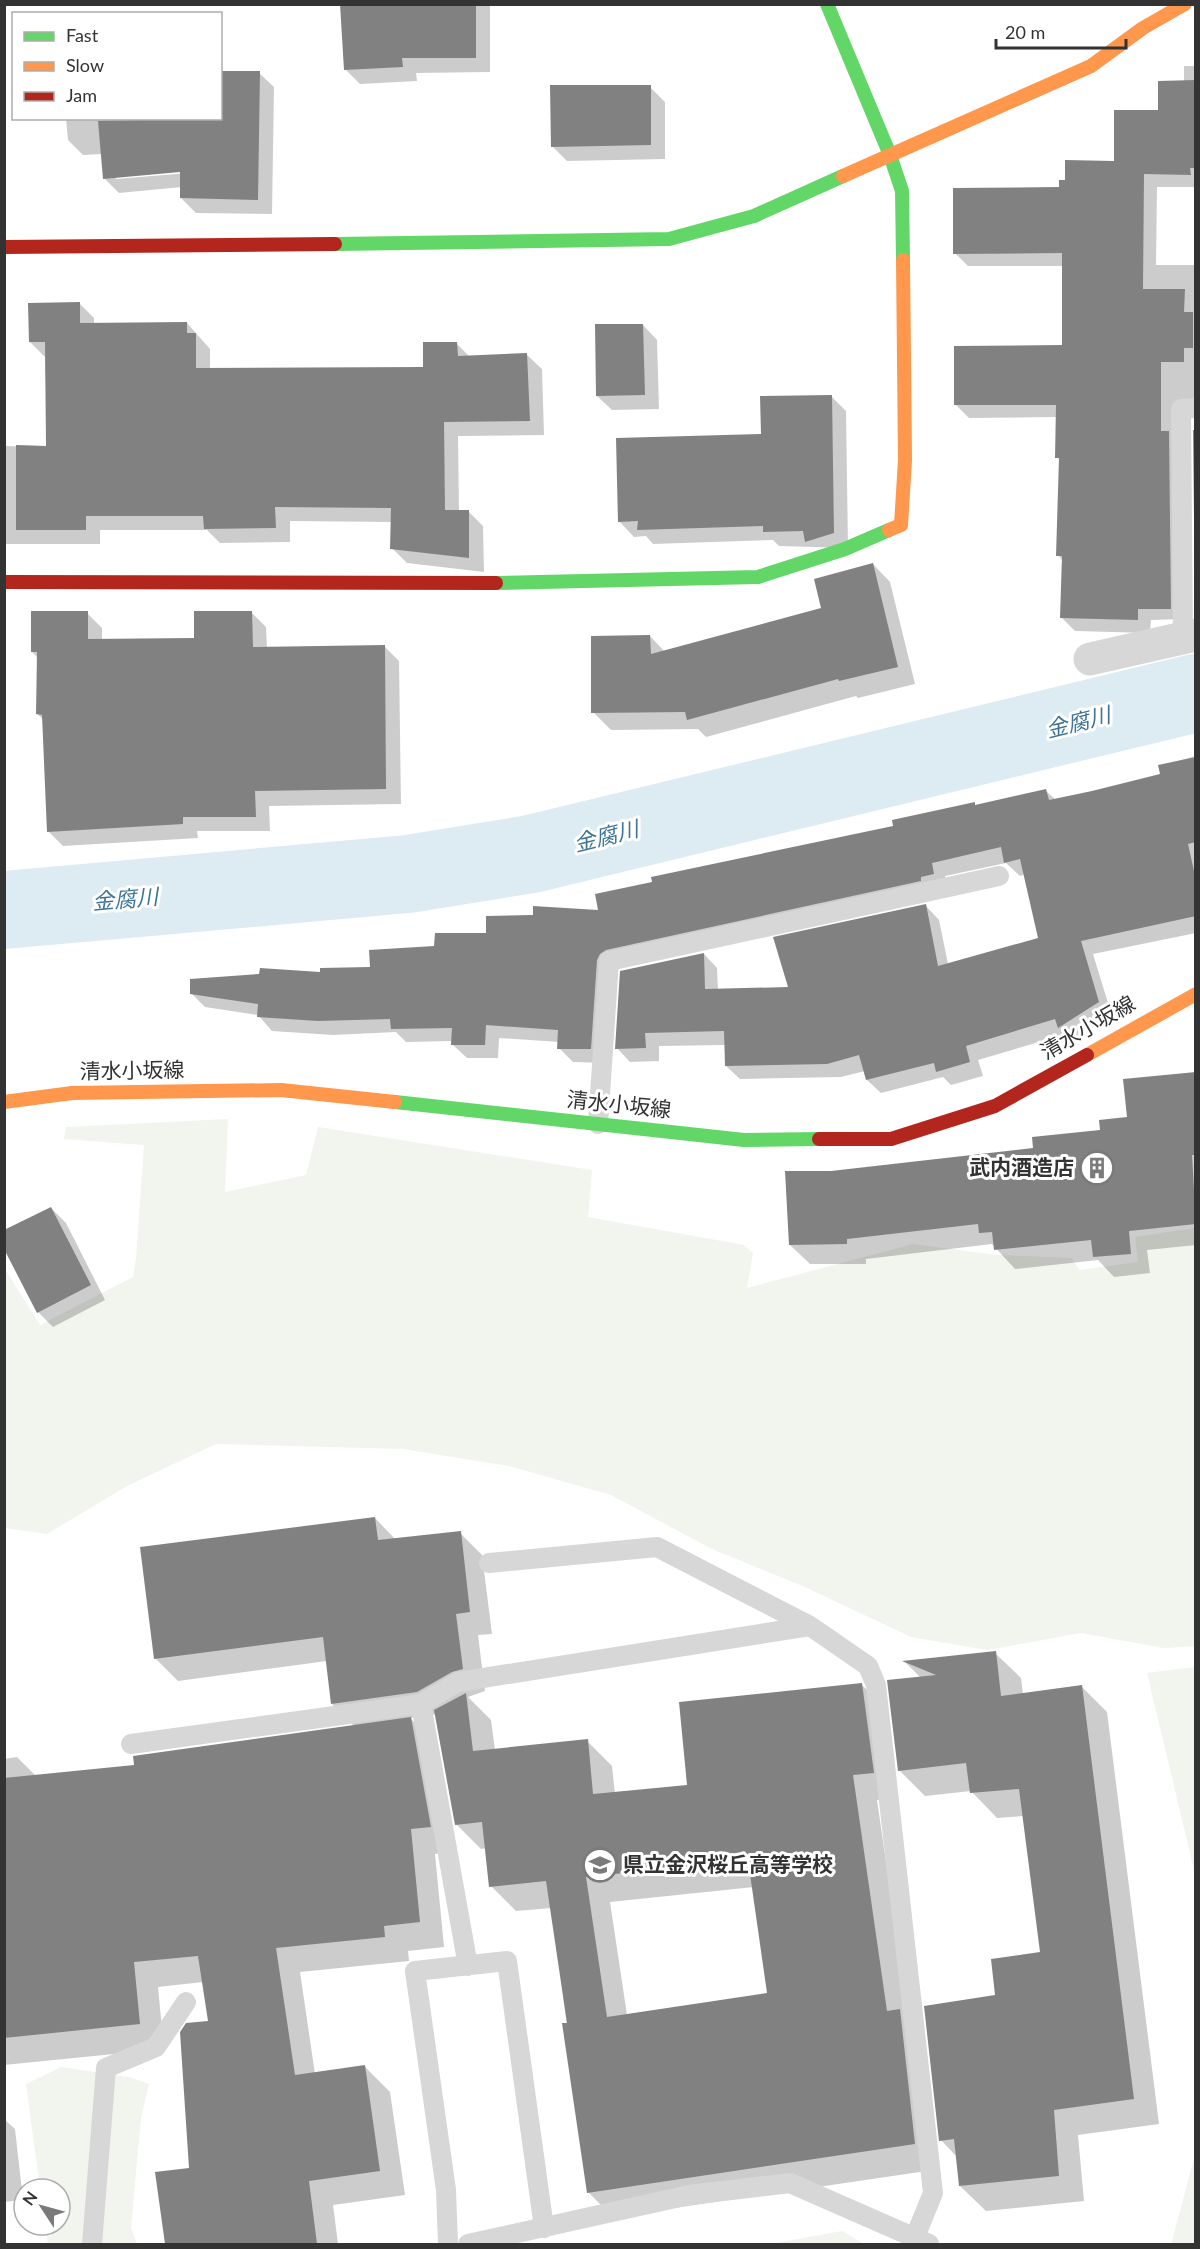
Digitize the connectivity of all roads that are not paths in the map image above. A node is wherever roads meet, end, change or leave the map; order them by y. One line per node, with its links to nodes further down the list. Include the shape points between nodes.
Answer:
1 (827, 4): 3 (street)
2 (1185, 4): 3 (street, via 1143,28 1091,66)
3 (890, 155): 4 (street, via 754,216 669,239); 6 (street, via 902,191 902,525 845,549 758,577 481,583)
4 (4, 247)
5 (1196, 408): 7 (lane, via 1181,409)
6 (4, 582)
7 (1189, 637): 8 (street)
8 (1090, 659)
9 (999, 876): 12 (lane, via 609,961)
10 (1196, 994): 12 (street, 清水小坂線, via 995,1106 891,1139 744,1140)
11 (4, 1102): 12 (street, 清水小坂線, via 72,1093 281,1090)
12 (598, 1124)
13 (489, 1563): 14 (lane, via 657,1547)
14 (810, 1626): 15 (lane, via 458,1682); 20 (lane, via 868,1666 876,1685 933,2193)
15 (421, 1704): 16 (lane); 17 (lane)
16 (131, 1744)
17 (468, 1965): 19 (lane, via 507,1961); 22 (lane, via 415,1971 446,2190)
18 (186, 2002): 21 (lane, via 156,2047 106,2068)
19 (544, 2228): 20 (lane, via 689,2194 790,2183); 23 (lane)
20 (922, 2241)
21 (92, 2244)
22 (448, 2244)
23 (468, 2244)

